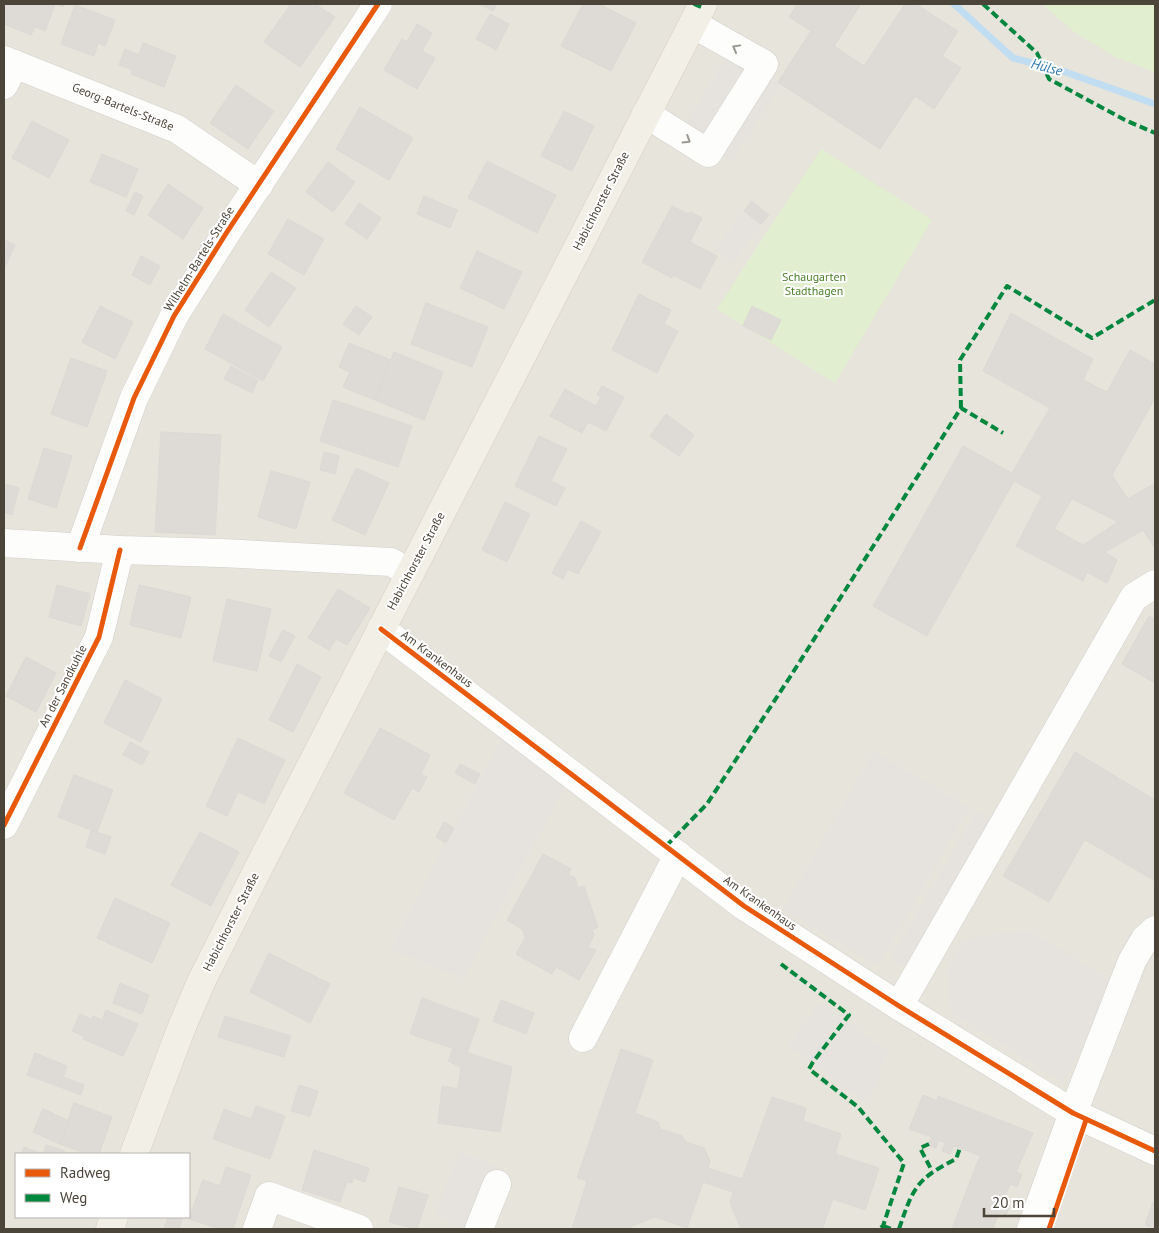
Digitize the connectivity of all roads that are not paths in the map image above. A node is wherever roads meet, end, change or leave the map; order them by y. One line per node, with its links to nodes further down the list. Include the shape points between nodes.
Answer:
1 (378, 4): 5 (street, Wilhelm-Bartels-Straße)
2 (698, 10): 4 (main road, Habichhorster Straße); 4 (street, one-way to 2, via 708,153 764,64)
3 (7, 70): 5 (street, Georg-Bartels-Straße, via 177,129)
4 (646, 114): 9 (main road, Habichhorster Straße)
5 (259, 185): 7 (street, Wilhelm-Bartels-Straße, via 174,316 134,398)
6 (4, 544): 7 (street)
7 (80, 548): 8 (street)
8 (120, 550): 9 (street, via 391,562); 12 (street, An der Sandkuhle, via 99,638)
9 (410, 573): 11 (main road, Habichhorster Straße)
10 (1155, 584): 15 (street, via 1134,597)
11 (381, 629): 13 (street, Am Krankenhaus, via 614,813); 19 (main road, Habichhorster Straße, via 201,982)
12 (4, 825)
13 (678, 855): 15 (street, Am Krankenhaus, via 744,906); 16 (street)
14 (1155, 930): 17 (street, via 1145,939 1132,961)
15 (899, 1006): 17 (street, Am Krankenhaus)
16 (583, 1038)
17 (1073, 1113): 18 (street, Am Krankenhaus); 24 (street)
18 (1155, 1151)
19 (134, 1153)
20 (497, 1184): 23 (street)
21 (257, 1229): 22 (street, via 269,1196)
22 (359, 1229)
23 (479, 1229)
24 (1031, 1229)

